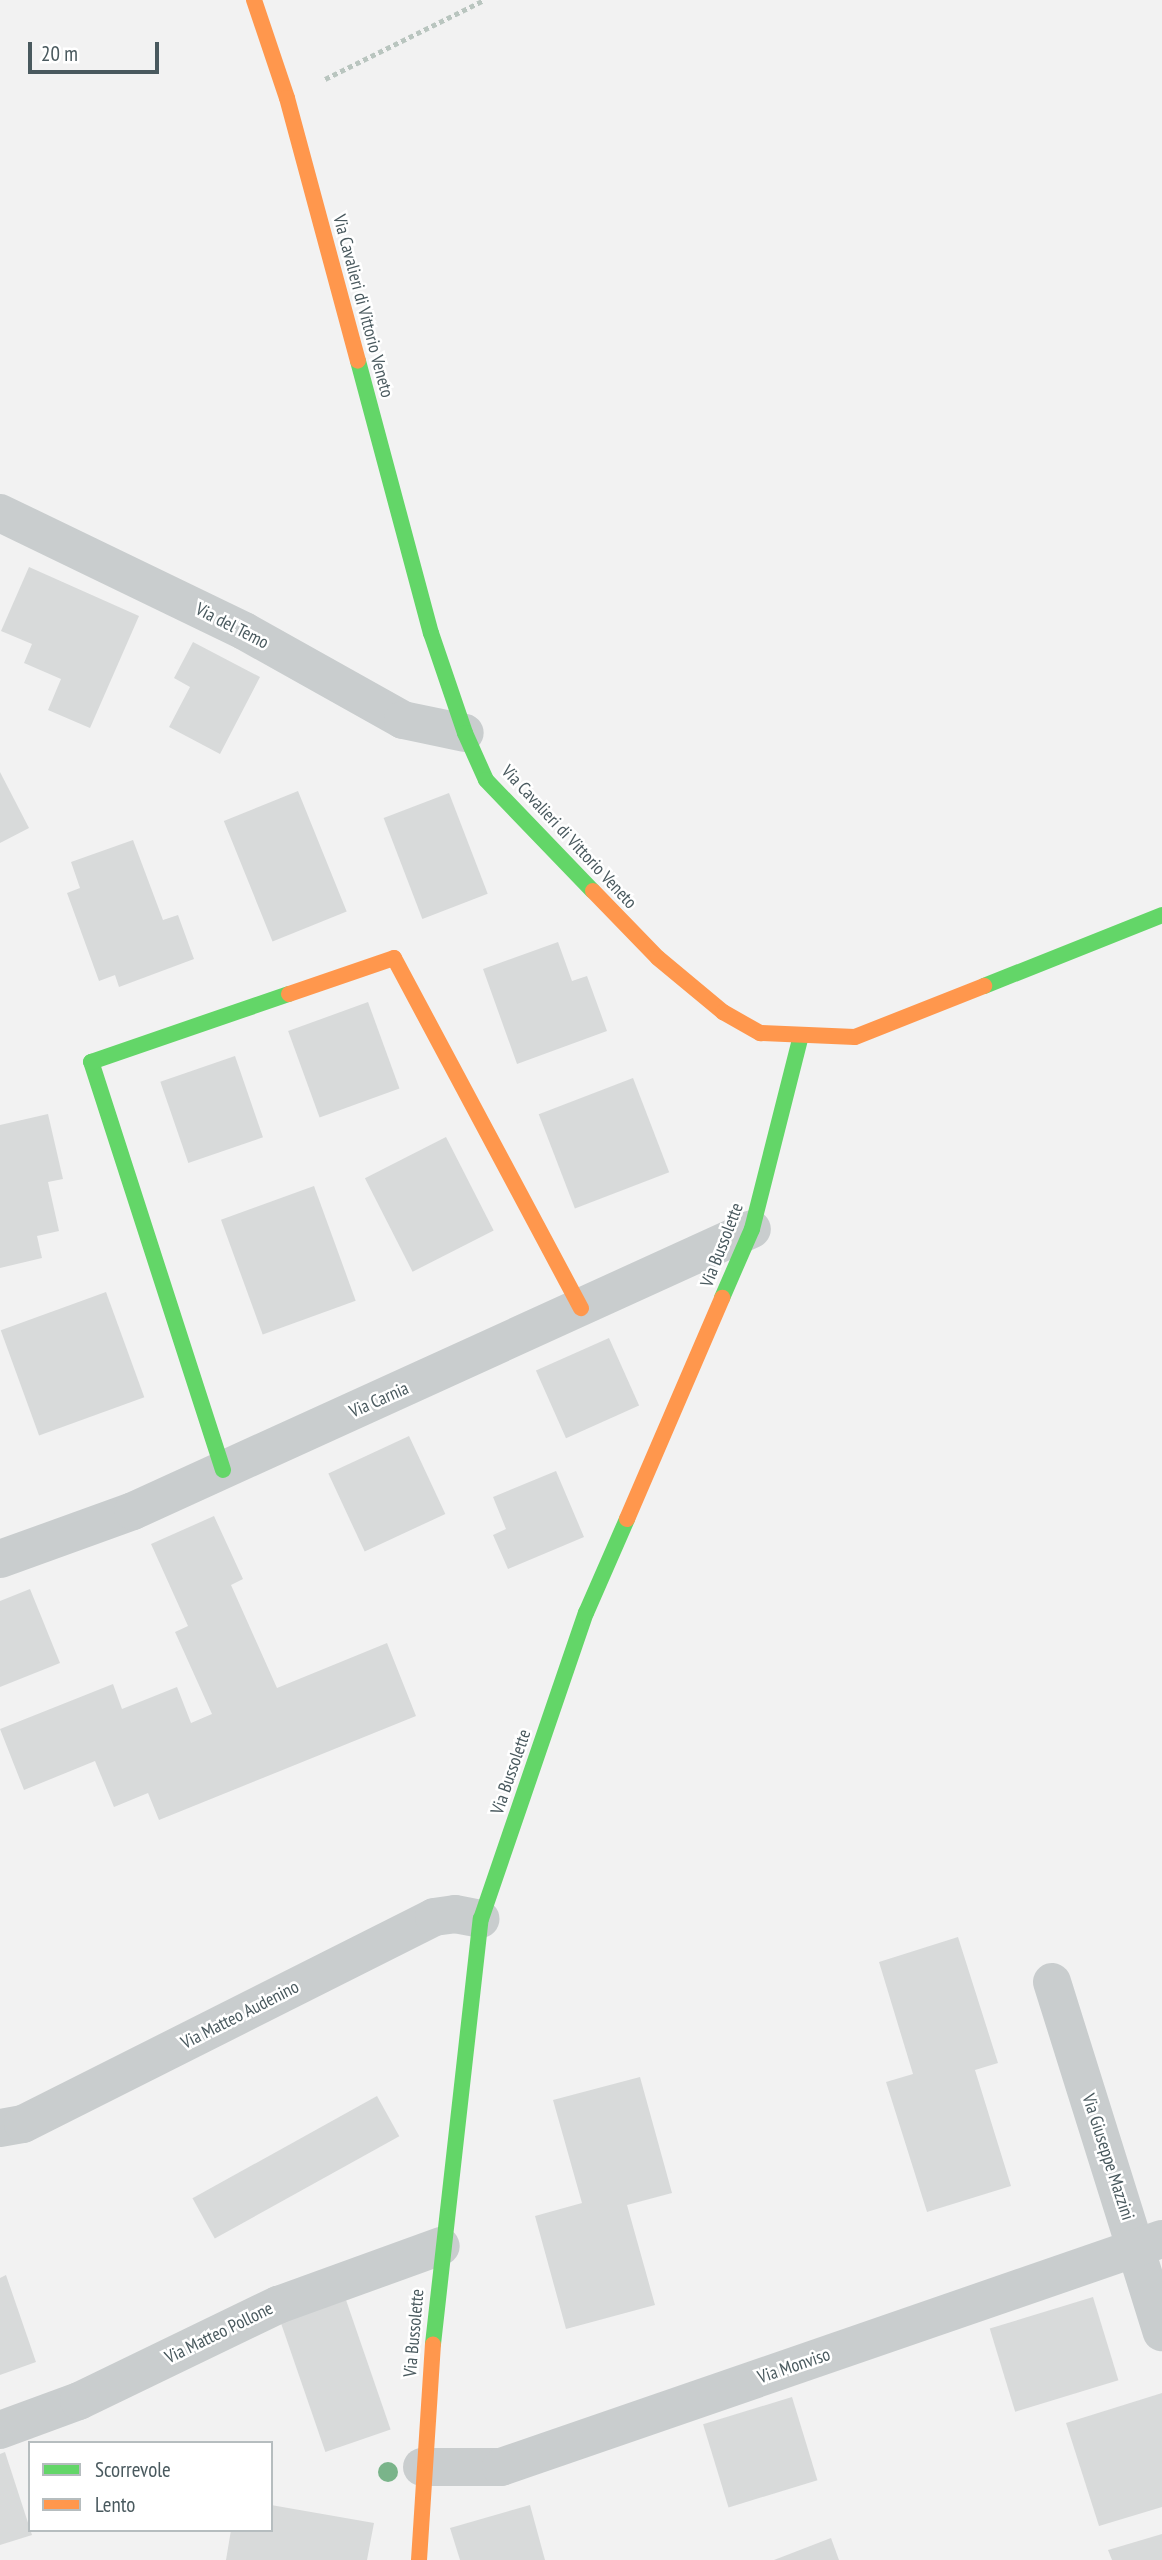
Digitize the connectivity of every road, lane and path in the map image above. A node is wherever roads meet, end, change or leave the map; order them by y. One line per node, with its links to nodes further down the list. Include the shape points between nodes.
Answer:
1 (254, 0): 3 (street, Via Cavalieri di Vittorio Veneto)
2 (484, 0): 3 (path)
3 (287, 98): 5 (street, Via Cavalieri di Vittorio Veneto, via 432,633)
4 (0, 513): 5 (street, Via del Temo, via 244,631 402,720)
5 (465, 733): 7 (street, Via Cavalieri di Vittorio Veneto, via 486,780 658,958 723,1012 761,1033)
6 (1162, 915): 7 (street, Via Cavalieri di Vittorio Veneto, via 855,1037)
7 (801, 1035): 8 (street, Via Bussolette)
8 (752, 1229): 9 (street, Via Carnia); 12 (street, Via Bussolette, via 586,1613)
9 (581, 1308): 10 (street, Via Carnia); 10 (street, via 394,958 91,1062)
10 (223, 1470): 11 (street, Via Carnia, via 133,1511)
11 (0, 1559)
12 (481, 1919): 14 (street, Via Matteo Audenino, via 455,1914 434,1917 23,2124); 16 (street, Via Bussolette)
13 (1052, 1982): 15 (street, Via Giuseppe Mazzini)
14 (0, 2128)
15 (1150, 2243): 17 (street, Via Giuseppe Mazzini); 19 (street, Via Monviso, via 502,2467)
16 (441, 2246): 18 (street, Via Matteo Pollone, via 278,2305 79,2401); 19 (street, Via Bussolette)
17 (1162, 2332)
18 (0, 2430)
19 (422, 2467): 20 (street, Via Bussolette)
20 (419, 2560)

